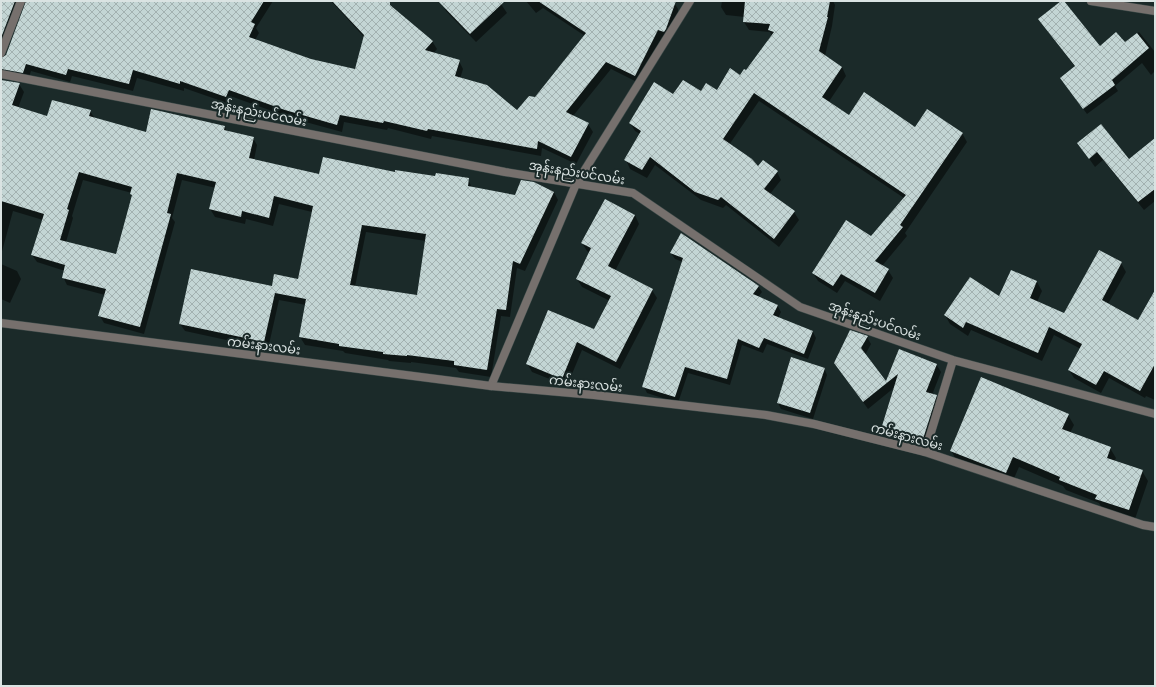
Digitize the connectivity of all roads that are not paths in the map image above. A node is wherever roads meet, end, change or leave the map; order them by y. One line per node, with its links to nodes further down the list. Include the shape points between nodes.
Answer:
1 (21, 1): 5 (street)
2 (690, 1): 7 (street)
3 (1090, 1): 4 (street)
4 (1155, 11)
5 (1, 53)
6 (1, 74): 7 (street, အုန်းနည်းပင်လမ်း)
7 (576, 184): 9 (street, အုန်းနည်းပင်လမ်း, via 633,193 800,307); 10 (street)
8 (1, 323): 10 (street, ကမ်းနားလမ်း)
9 (953, 360): 11 (street, အုန်းနည်းပင်လမ်း); 12 (street)
10 (491, 386): 12 (street, ကမ်းနားလမ်း, via 766,415 814,424)
11 (1155, 414)
12 (925, 452): 13 (street, ကမ်းနားလမ်း)
13 (1155, 527)

